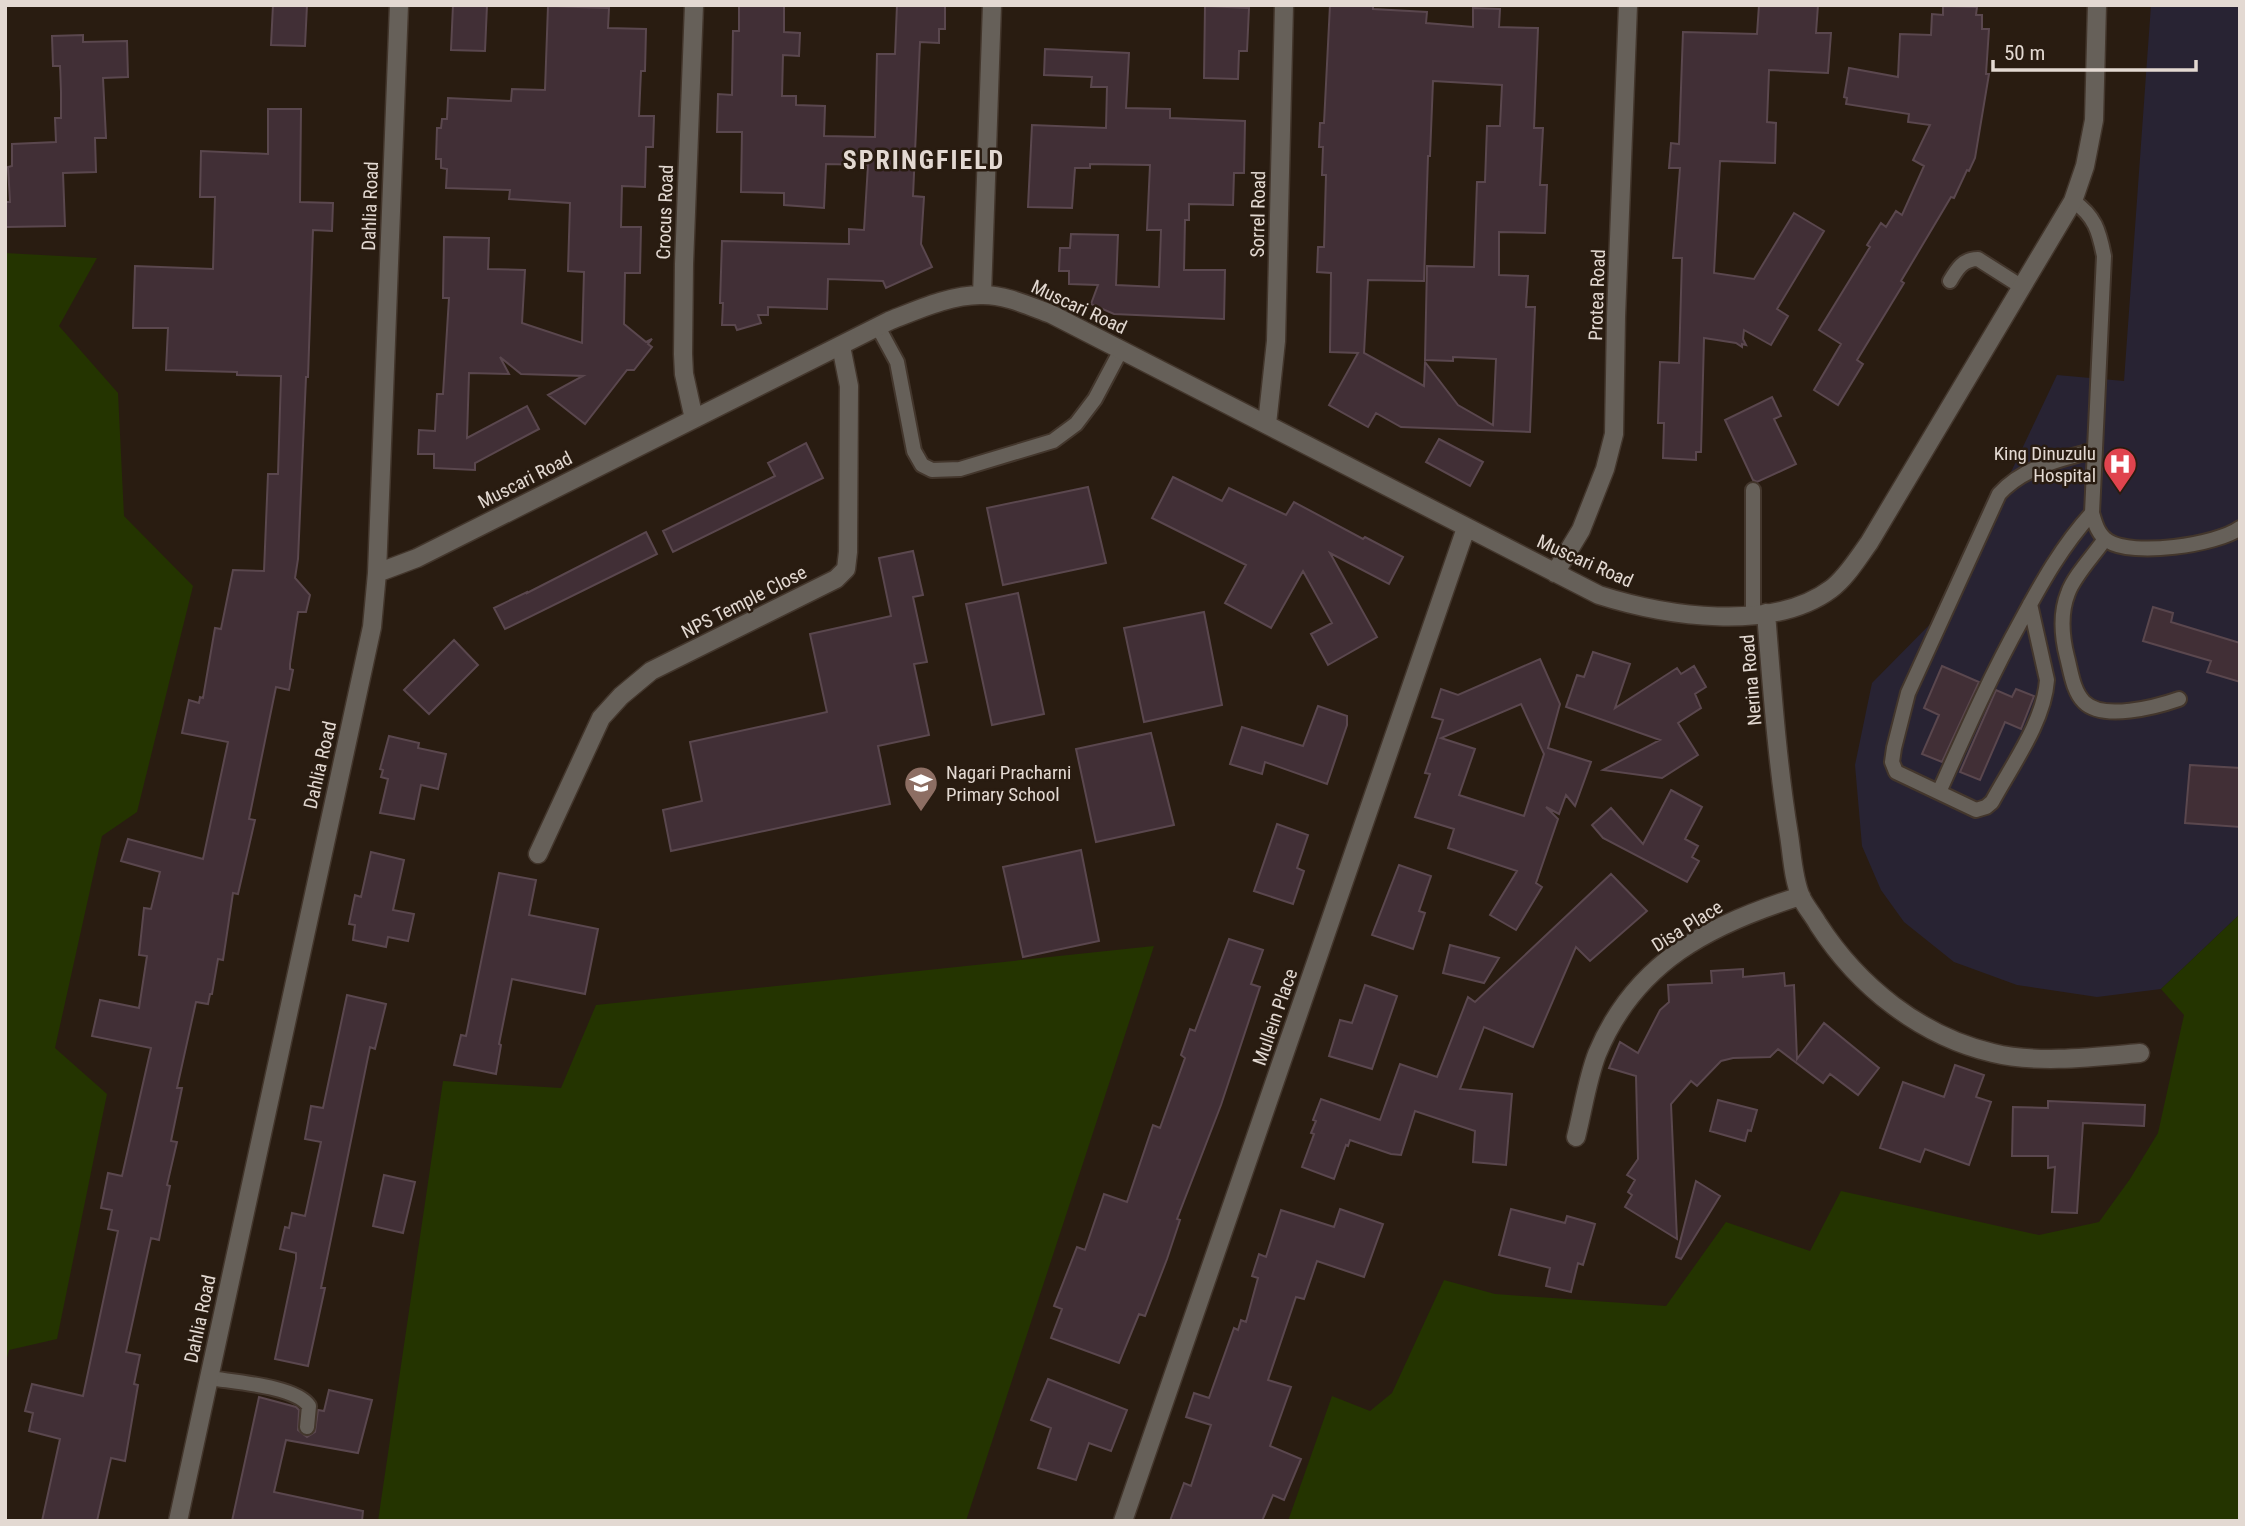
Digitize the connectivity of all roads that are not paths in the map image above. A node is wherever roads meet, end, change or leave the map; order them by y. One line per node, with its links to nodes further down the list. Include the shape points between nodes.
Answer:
1 (399, 5): 22 (street, Dahlia Road)
2 (694, 5): 14 (street, Crocus Road, via 683,354)
3 (992, 5): 10 (street)
4 (1284, 5): 15 (street, Sorrel Road, via 1276,341)
5 (1628, 5): 23 (street, Protea Road, via 1614,434 1581,530)
6 (2097, 5): 7 (street, Nerina Road, via 2094,120)
7 (2073, 201): 9 (street, Nerina Road); 16 (lane, via 2096,225 2104,256)
8 (1950, 281): 9 (lane, via 1961,264 1978,259)
9 (2022, 287): 25 (street, Nerina Road, via 1869,543 1834,587 1801,604)
10 (982, 295): 11 (street, Muscari Road, via 950,300); 13 (street, Muscari Road, via 1017,301 1051,314)
11 (878, 327): 12 (street, Muscari Road); 13 (lane, via 898,362 914,451 922,465 932,470 960,469 1053,441 1083,416)
12 (841, 346): 14 (street, Muscari Road); 28 (street, NPS Temple Close, via 849,386 846,569 836,579 651,671 621,696 601,718)
13 (1121, 350): 15 (street, Muscari Road)
14 (694, 419): 22 (street, Muscari Road, via 417,558)
15 (1267, 424): 19 (street, Muscari Road)
16 (2095, 450): 18 (lane); 27 (lane, via 2038,466 2010,482 1999,494 1974,545 1908,693 1894,748 1893,769)
17 (1753, 490): 25 (lane)
18 (2092, 513): 21 (lane); 24 (lane, via 2060,553)
19 (1466, 528): 23 (street, Muscari Road); 35 (street, Mullein Place)
20 (2240, 528): 21 (lane, via 2206,543 2151,548 2118,546)
21 (2105, 540): 26 (lane, via 2068,592 2062,621 2074,686 2091,708 2112,711 2138,710)
22 (377, 573): 32 (street, Dahlia Road, via 361,682)
23 (1555, 573): 25 (street, Muscari Road, via 1638,607)
24 (2030, 604): 27 (lane, via 1992,674); 27 (lane, via 2047,680 2040,713 1986,807 1976,810)
25 (1760, 614): 29 (street, Nerina Road)
26 (2179, 699)
27 (1939, 792)
28 (538, 854)
29 (1801, 897): 30 (street, Nerina Road, via 1861,980 1894,1008 1955,1040 1993,1054 2043,1058); 31 (street, Disa Place, via 1751,912 1705,935 1637,986 1597,1056)
30 (2140, 1053)
31 (1576, 1137)
32 (210, 1378): 33 (lane, via 289,1392 304,1399 309,1406); 34 (street, Dahlia Road)
33 (307, 1427)
34 (178, 1521)
35 (1123, 1521)

